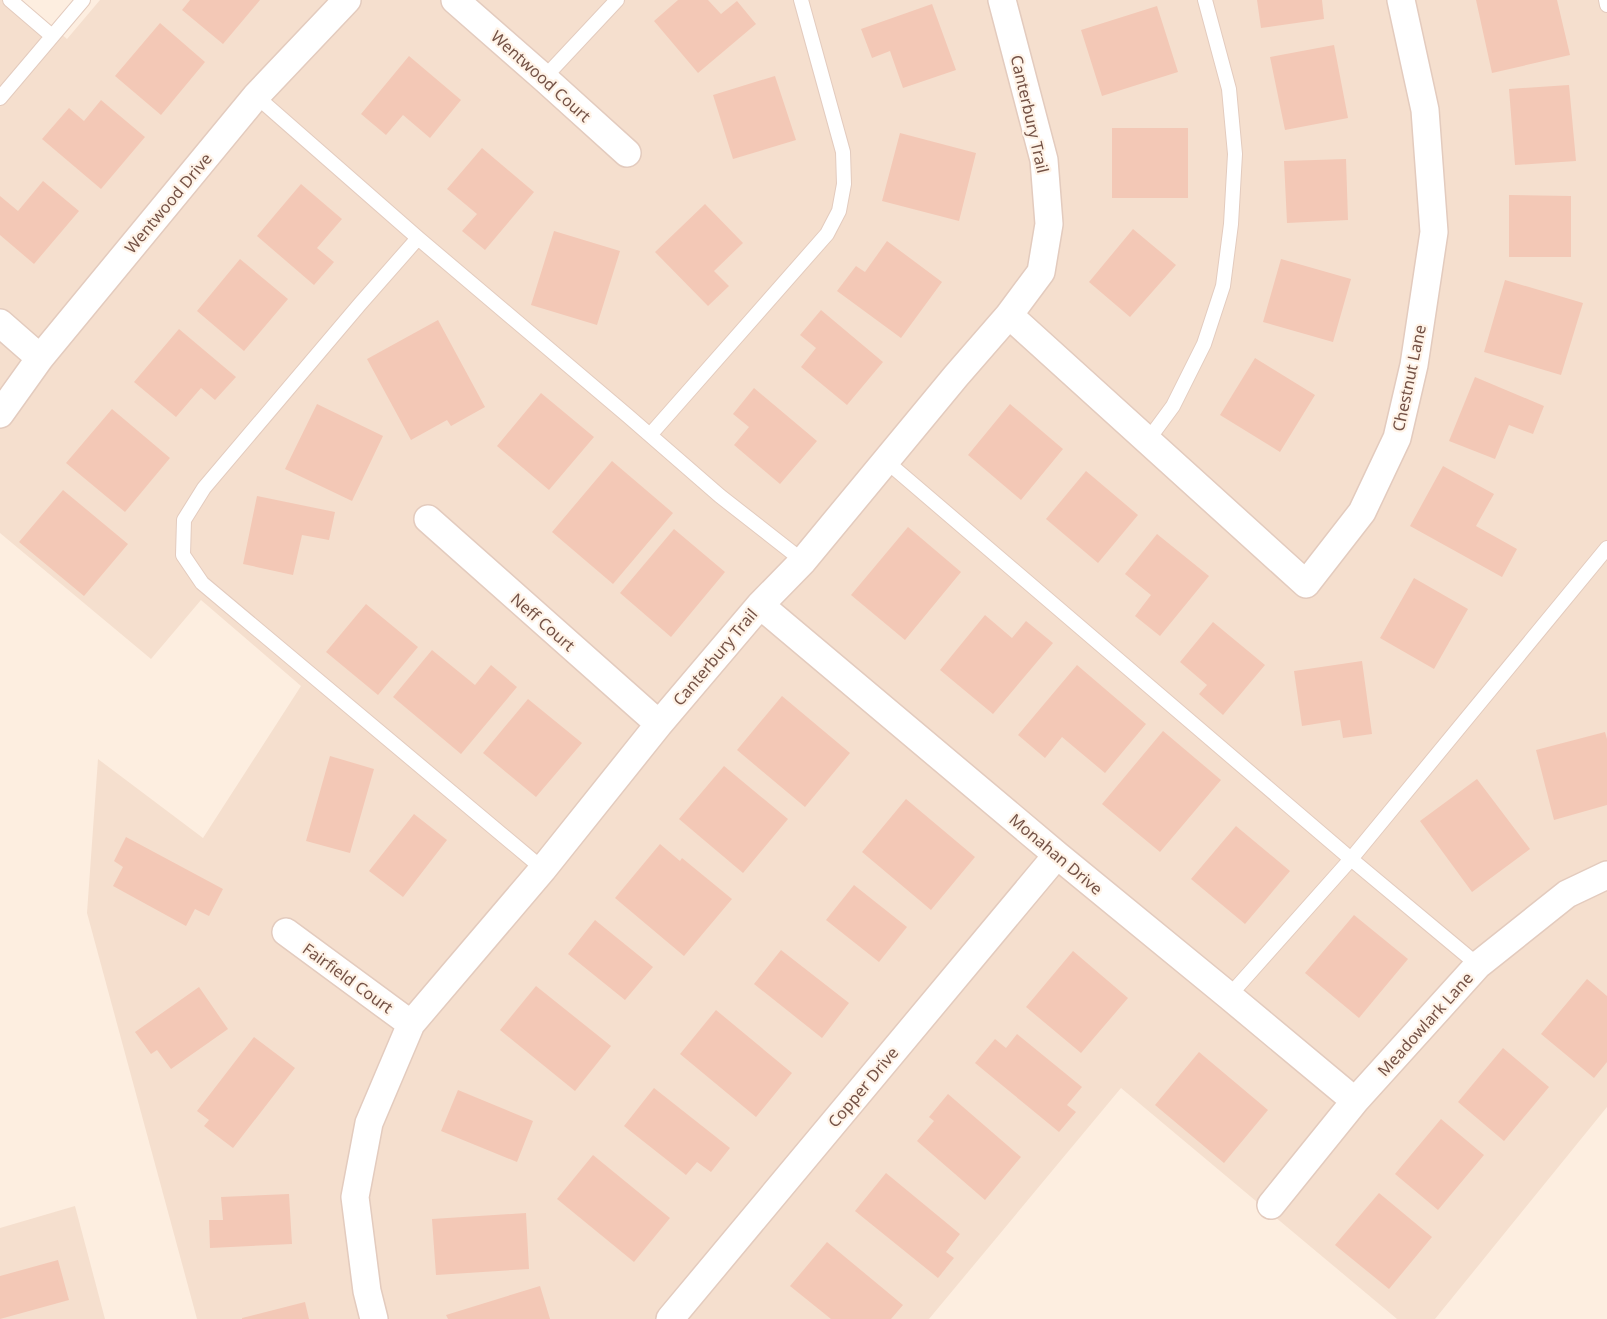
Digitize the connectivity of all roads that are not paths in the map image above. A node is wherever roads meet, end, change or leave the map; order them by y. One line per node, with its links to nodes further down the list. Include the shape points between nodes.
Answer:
1 (10, 0): 12 (lane)
2 (83, 0): 12 (lane)
3 (346, 0): 14 (street, Wentwood Drive)
4 (455, 0): 13 (street, Wentwood Court)
5 (617, 0): 13 (lane)
6 (801, 0): 22 (lane, via 843,152 844,184 839,211 827,234)
7 (1002, 0): 18 (street, Canterbury Trail, via 1044,160 1049,224 1041,273)
8 (1205, 0): 23 (lane, via 1229,89 1235,154 1223,286 1204,344 1173,406)
9 (1401, 0): 23 (street, Chestnut Lane, via 1425,110 1434,232 1414,365 1397,438 1362,512 1306,584)
10 (1606, 0): 11 (lane)
11 (1607, 5)
12 (52, 36): 15 (lane)
13 (544, 78): 16 (street, Wentwood Court)
14 (256, 96): 17 (lane); 20 (street, Wentwood Drive)
15 (0, 98)
16 (627, 153)
17 (418, 238): 22 (lane); 32 (lane, via 204,488 184,520 183,555 202,583)
18 (1010, 315): 23 (street, Chestnut Lane); 24 (street, Canterbury Trail)
19 (0, 323): 20 (street)
20 (40, 358): 21 (street, Wentwood Drive)
21 (0, 414)
22 (650, 435): 27 (lane)
23 (1148, 440)
24 (886, 460): 27 (street, Canterbury Trail); 31 (lane)
25 (428, 519): 29 (street, Neff Court)
26 (1607, 548): 31 (lane)
27 (802, 561): 28 (street, Canterbury Trail)
28 (760, 605): 29 (street, Canterbury Trail); 30 (street, Monahan Drive)
29 (659, 724): 32 (street, Canterbury Trail)
30 (1057, 855): 36 (street, Monahan Drive); 41 (street, Copper Drive)
31 (1351, 859): 35 (lane); 36 (lane)
32 (543, 869): 37 (street, Canterbury Trail)
33 (1607, 875): 35 (street, Meadowlark Lane, via 1567,894)
34 (286, 932): 37 (street, Fairfield Court)
35 (1478, 966): 38 (street, Meadowlark Lane)
36 (1229, 996): 38 (street, Monahan Drive)
37 (411, 1024): 40 (street, Canterbury Trail, via 369,1123 355,1197)
38 (1354, 1101): 39 (street, Meadowlark Lane)
39 (1271, 1205)
40 (374, 1319)
41 (670, 1319)

